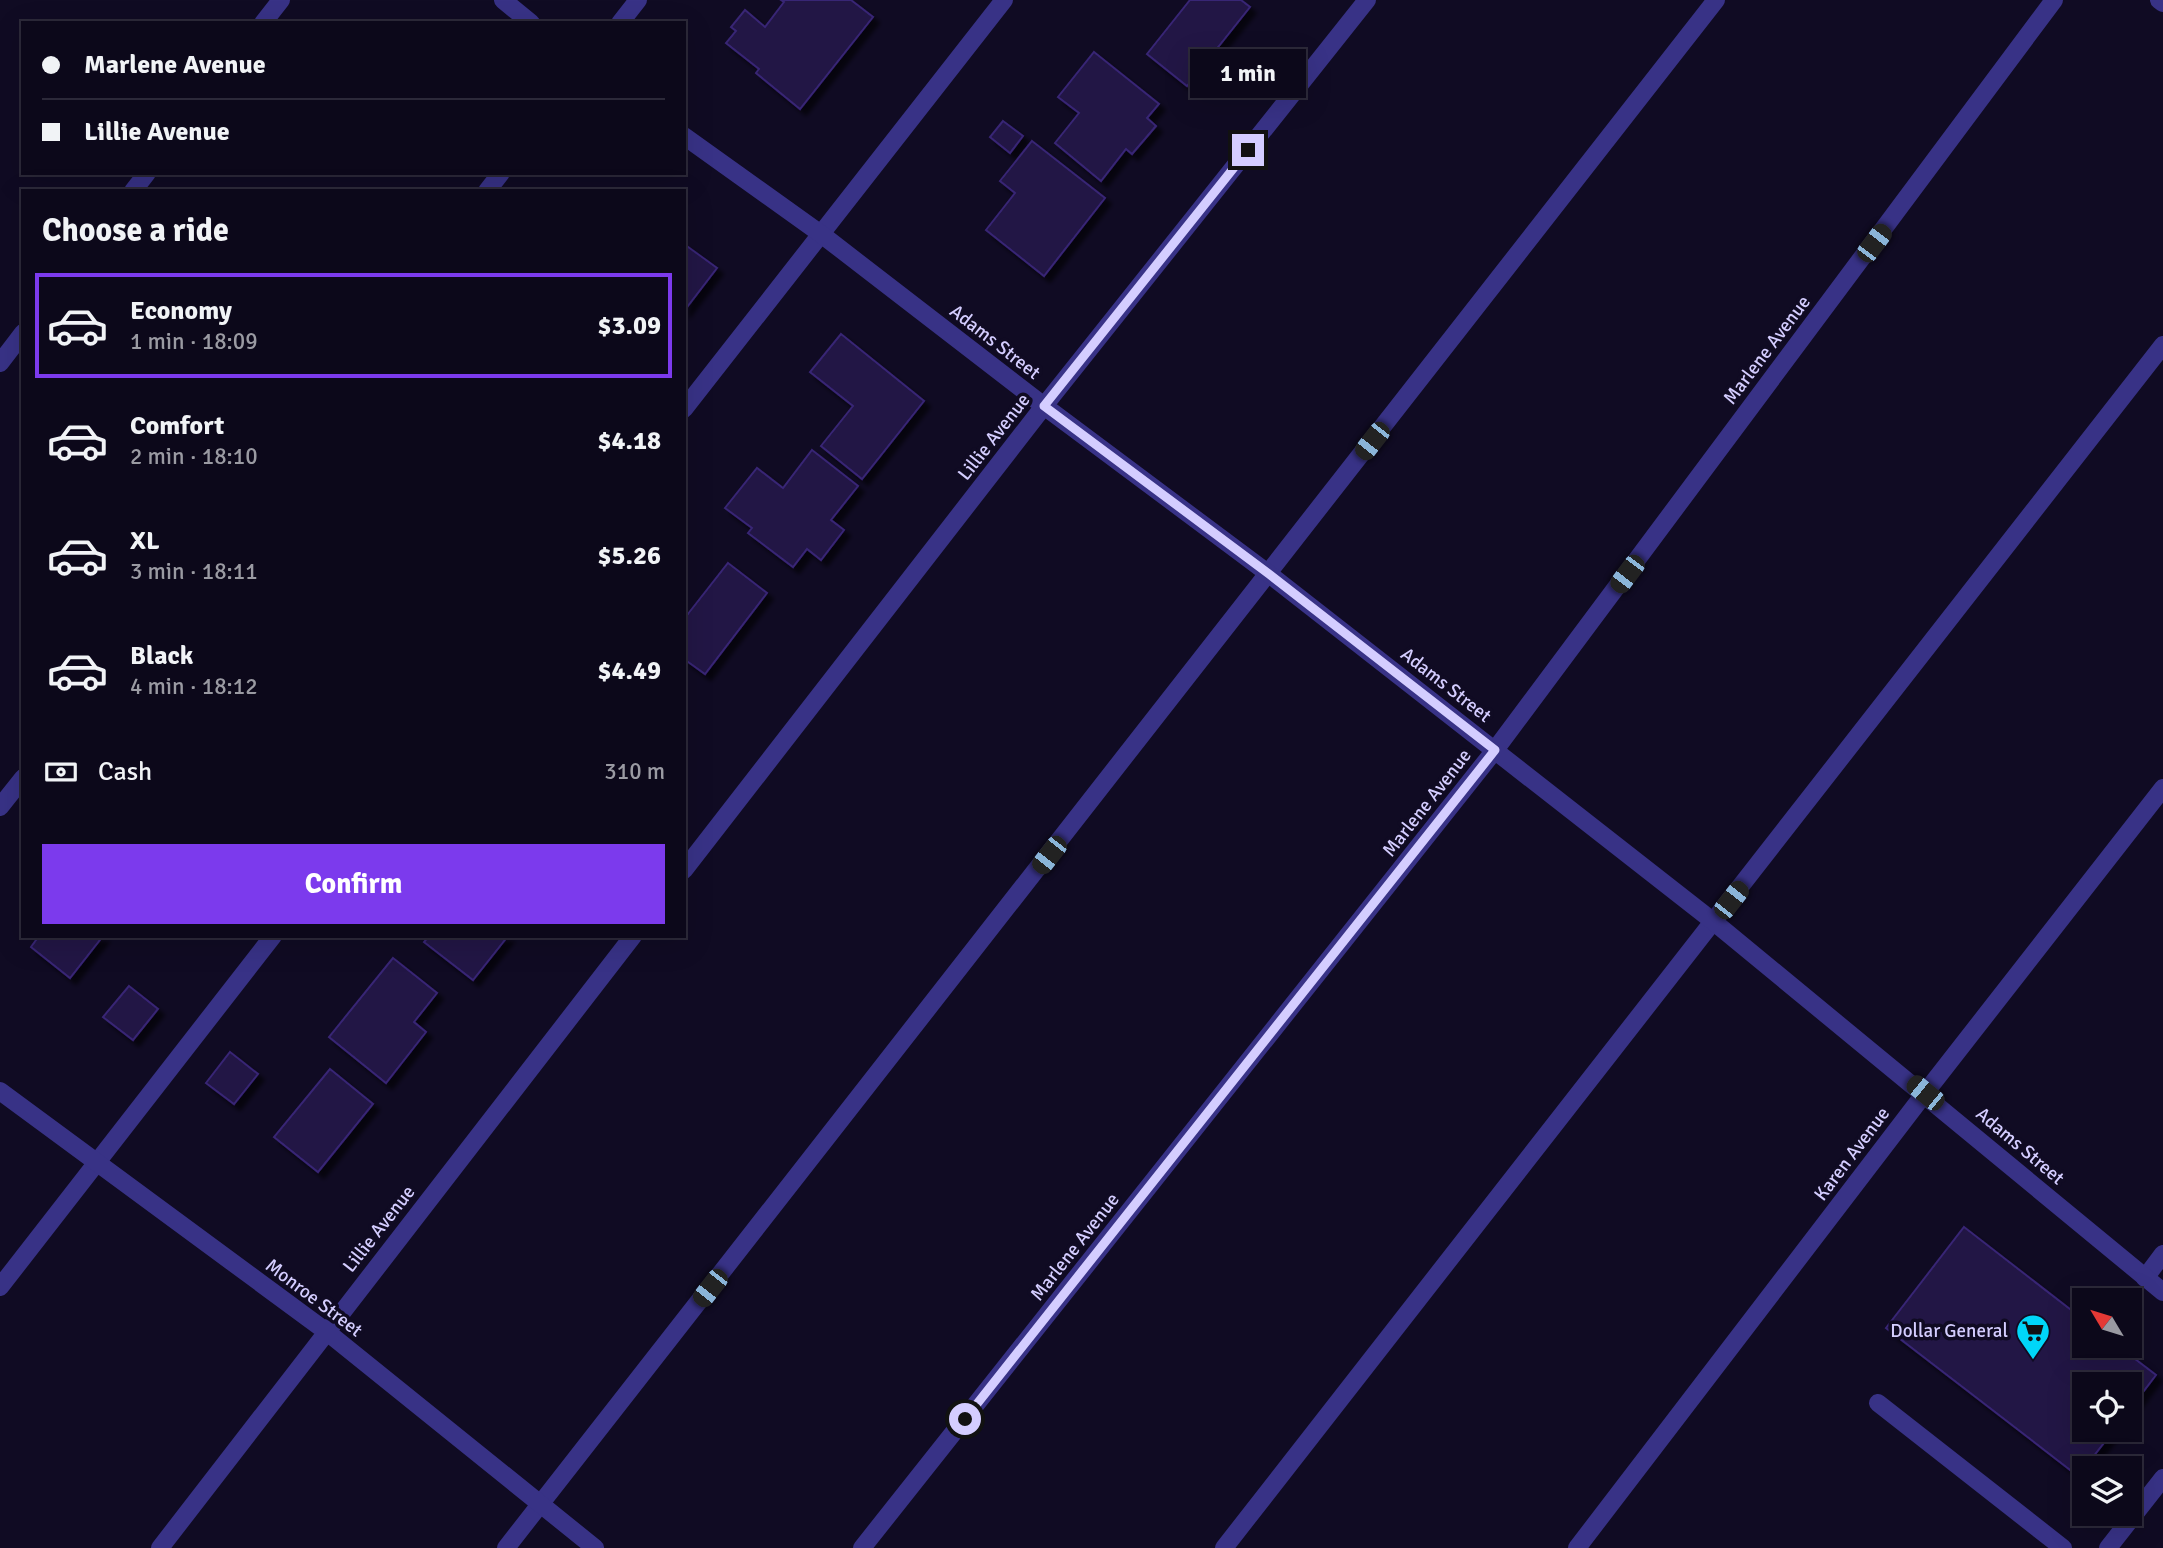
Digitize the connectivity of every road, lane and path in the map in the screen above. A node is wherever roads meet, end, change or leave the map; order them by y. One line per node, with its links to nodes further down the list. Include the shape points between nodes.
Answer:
1 (281, 0): 10 (street)
2 (503, 0): 11 (street)
3 (638, 0): 12 (street)
4 (1003, 0): 18 (street)
5 (1367, 0): 23 (street, Lillie Avenue)
6 (1716, 0): 24 (street)
7 (2054, 0): 25 (street, Marlene Avenue)
8 (2159, 0): 9 (street)
9 (2163, 3)
10 (265, 21)
11 (529, 21)
12 (622, 21)
13 (686, 137): 18 (street, Adams Street)
14 (145, 175): 16 (street)
15 (499, 175): 17 (street)
16 (135, 189)
17 (489, 189)
18 (821, 234): 22 (street); 23 (street, Adams Street)
19 (21, 337): 21 (street)
20 (2163, 345): 30 (street)
21 (0, 363)
22 (686, 406)
23 (1044, 406): 24 (street, Adams Street); 29 (street, Lillie Avenue)
24 (1269, 574): 25 (street, Adams Street); 43 (street)
25 (1495, 750): 30 (street, Adams Street); 47 (street, Marlene Avenue)
26 (21, 781): 28 (street)
27 (2163, 788): 34 (street, Karen Avenue)
28 (0, 807)
29 (686, 867)
30 (1714, 922): 34 (street, Adams Street); 48 (street)
31 (271, 938): 35 (street)
32 (631, 938): 40 (street, Lillie Avenue)
33 (0, 1091): 35 (street, Monroe Street)
34 (1925, 1093): 37 (street, Adams Street); 49 (street, Karen Avenue)
35 (96, 1164): 38 (street); 40 (street, Monroe Street)
36 (2163, 1254): 37 (street)
37 (2145, 1278): 39 (street, Adams Street)
38 (0, 1287)
39 (2163, 1292)
40 (327, 1332): 43 (street, Monroe Street); 44 (street, Lillie Avenue)
41 (1878, 1403): 50 (street)
42 (2163, 1478): 51 (street)
43 (541, 1504): 45 (street); 46 (street, Monroe Street)
44 (160, 1548)
45 (506, 1548)
46 (595, 1548)
47 (862, 1548)
48 (1224, 1548)
49 (1577, 1548)
50 (2063, 1548)
51 (2108, 1548)

